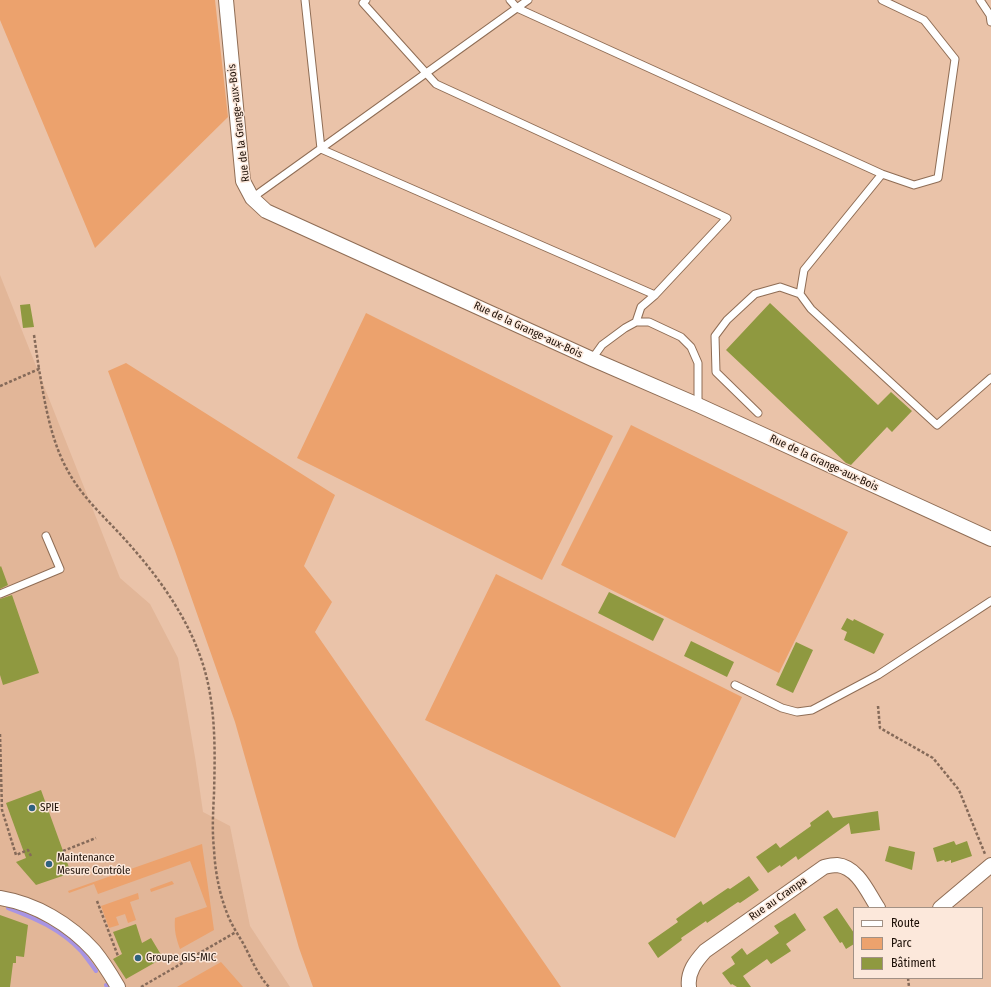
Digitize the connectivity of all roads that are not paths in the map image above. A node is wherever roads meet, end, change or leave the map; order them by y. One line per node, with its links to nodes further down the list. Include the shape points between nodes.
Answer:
1 (226, 0): 13 (street, Rue de la Grange-aux-Bois, via 244,181)
2 (306, 0): 11 (lane)
3 (366, 0): 10 (lane, via 363,2)
4 (510, 0): 8 (lane)
5 (528, 0): 8 (lane)
6 (882, 0): 12 (lane, via 924,20 955,59 938,178 914,185)
7 (980, 0): 9 (lane, via 990,15)
8 (517, 8): 10 (lane); 12 (lane)
9 (991, 22)
10 (426, 74): 11 (lane); 15 (lane, via 436,84 727,218)
11 (321, 149): 13 (lane); 15 (lane)
12 (882, 174): 14 (lane, via 804,270)
13 (252, 198): 17 (street, Rue de la Grange-aux-Bois, via 266,210)
14 (800, 294): 18 (lane, via 811,309 937,425); 20 (lane, via 780,286 755,294 727,320 715,336 716,372)
15 (655, 295): 16 (lane, via 641,307)
16 (636, 322): 17 (lane, via 602,345); 19 (lane, via 649,322 681,337 691,347 698,363)
17 (592, 359): 19 (street, Rue de la Grange-aux-Bois)
18 (991, 378)
19 (698, 406): 22 (street, Rue de la Grange-aux-Bois)
20 (758, 413)
21 (46, 536): 23 (lane, via 60,569)
22 (991, 539)
23 (0, 594)
24 (991, 601): 25 (lane, via 878,675 812,710 797,712 782,708)
25 (735, 686)
26 (990, 866): 29 (street)
27 (0, 898): 30 (street, via 33,907 56,919 80,937 95,952)
28 (877, 907): 31 (street, Rue au Crampa, via 856,875 845,867 824,867 705,951 693,966)
29 (941, 907)
30 (118, 987)
31 (688, 987)

